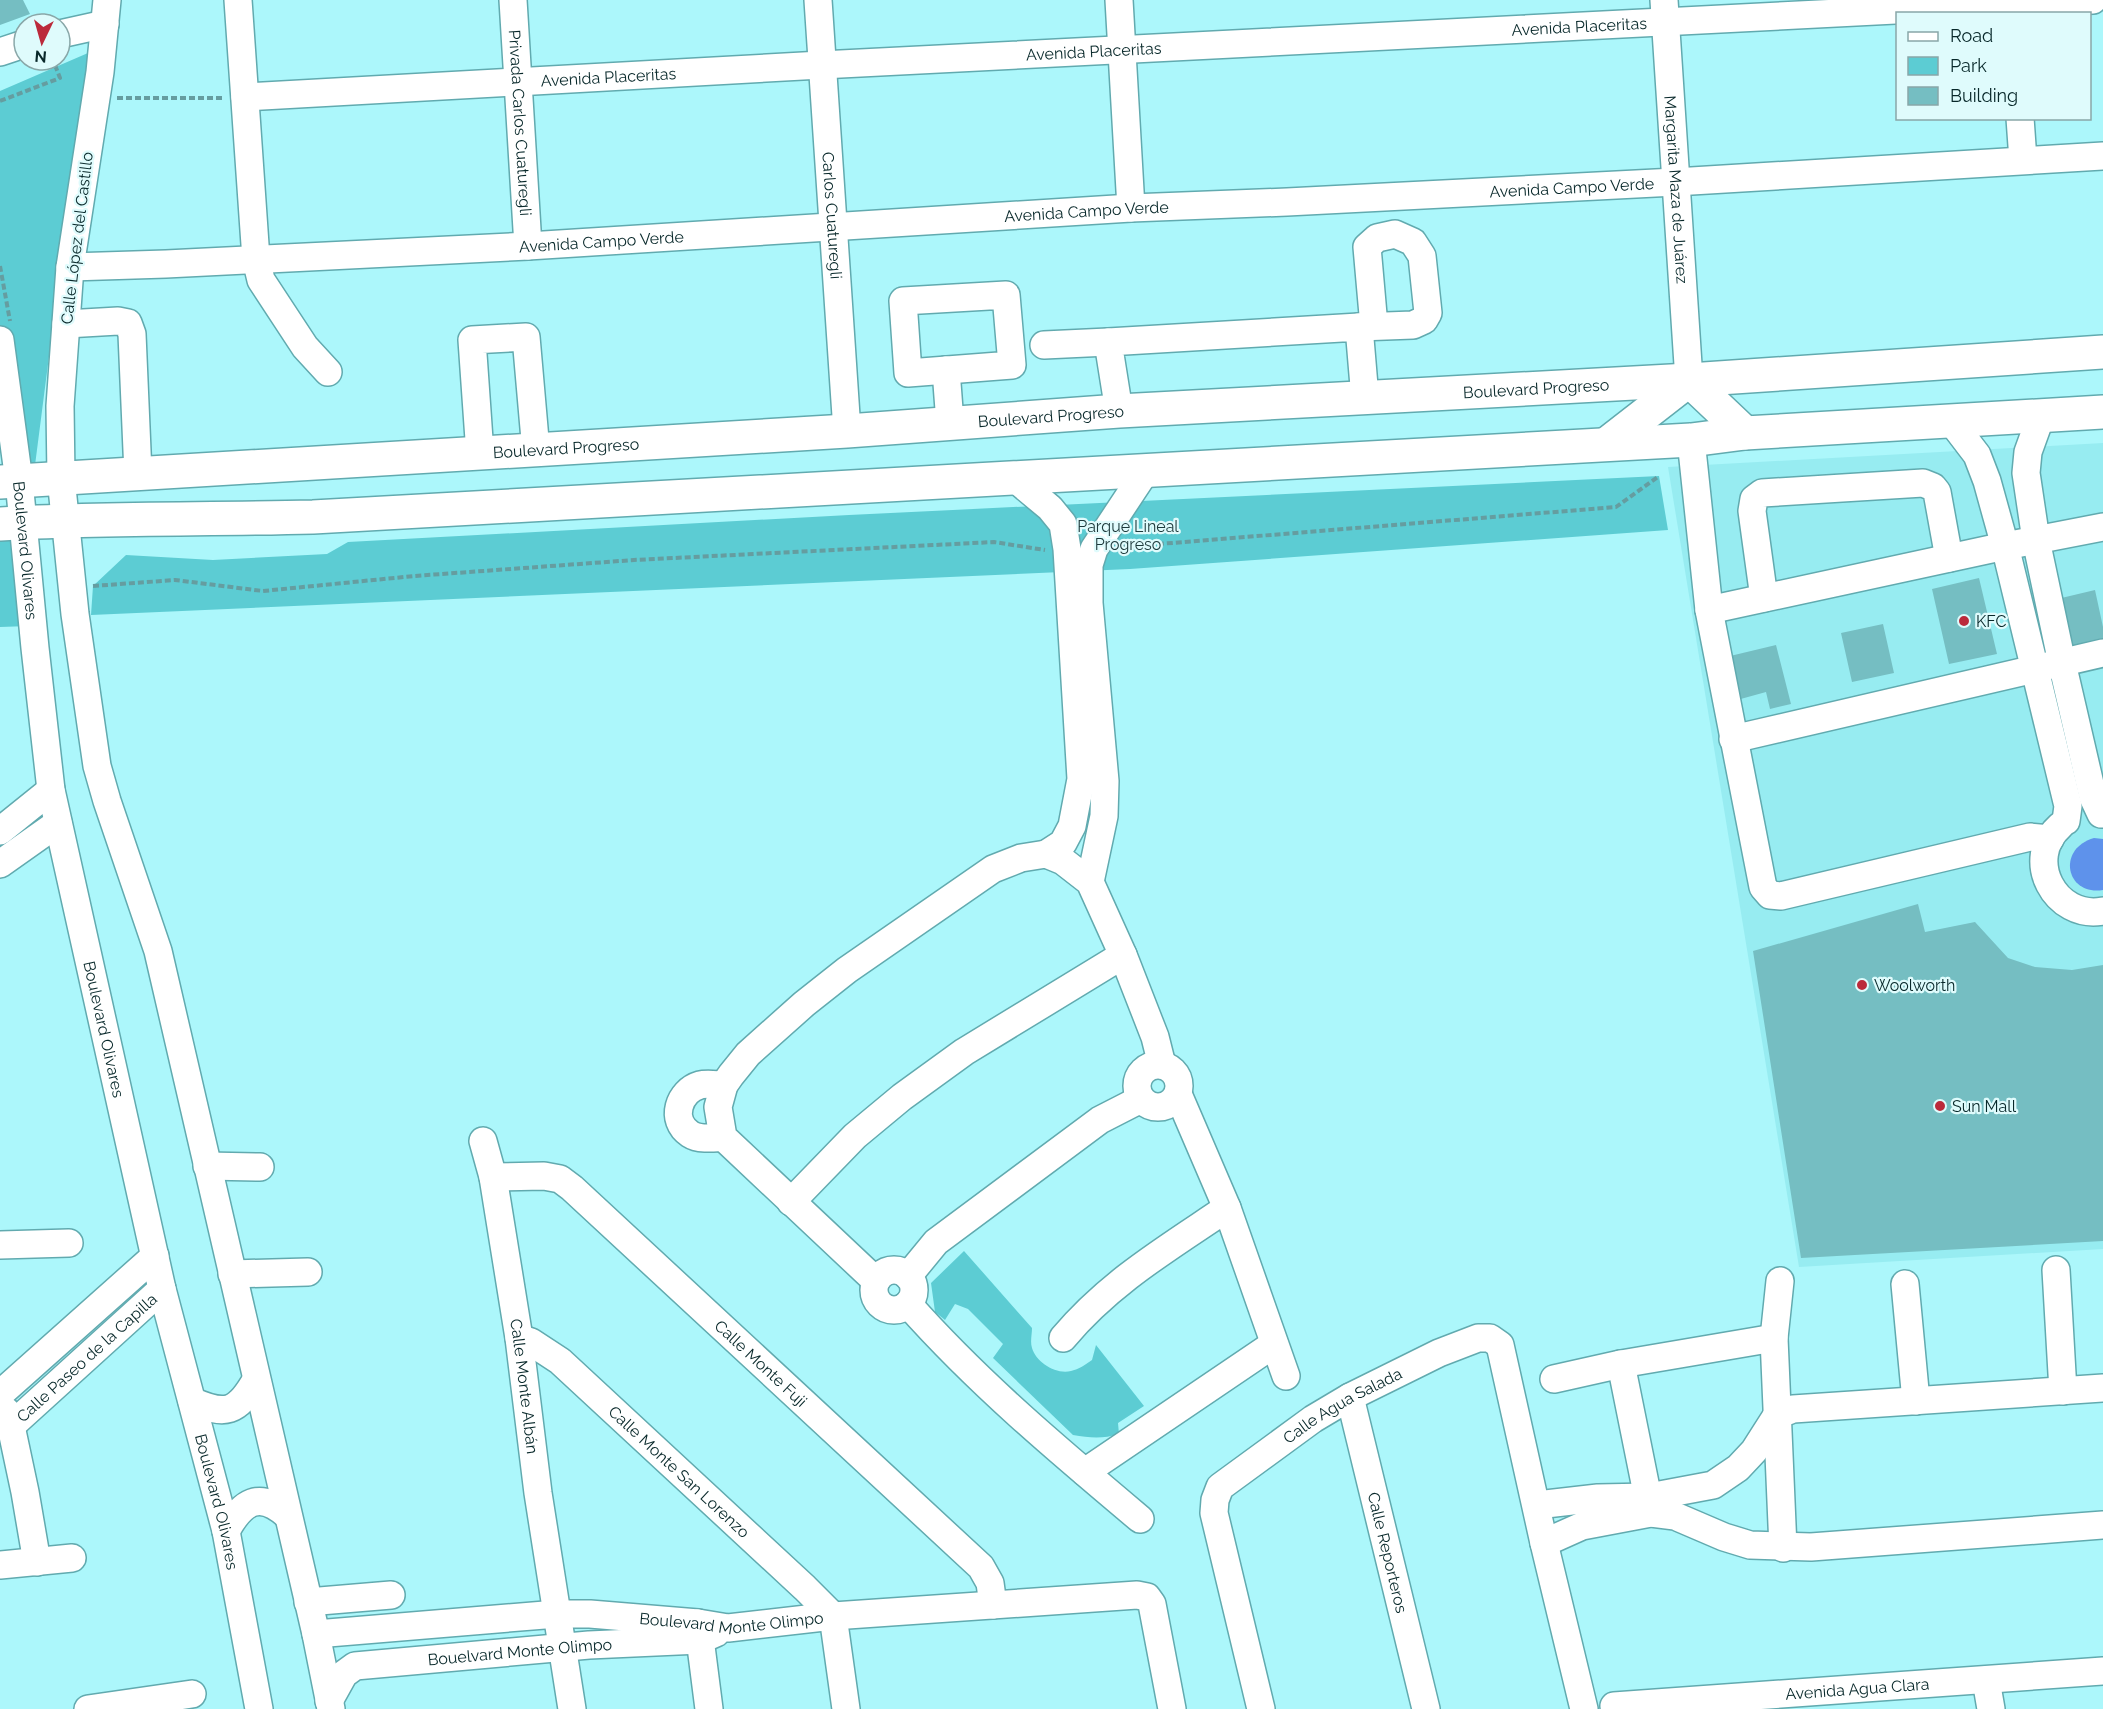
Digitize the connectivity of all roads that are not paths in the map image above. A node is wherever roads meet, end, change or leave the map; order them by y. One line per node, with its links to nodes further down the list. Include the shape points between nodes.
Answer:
1 (238, 0): 13 (street)
2 (513, 0): 12 (street, Privada Carlos Cuaturegli)
3 (818, 0): 11 (street, Carlos Cuaturegli)
4 (1119, 0): 10 (street)
5 (2093, 0): 6 (street, Avenida Placeritas)
6 (2014, 6): 7 (street, Avenida Placeritas)
7 (1665, 11): 10 (street, Avenida Placeritas); 17 (street, Margarita Maza de Juárez)
8 (106, 12): 9 (street); 22 (street, Calle López del Castillo)
9 (72, 28)
10 (1123, 50): 11 (street, Avenida Placeritas); 18 (street)
11 (821, 65): 12 (street, Avenida Placeritas); 19 (street, Carlos Cuaturegli)
12 (518, 82): 13 (street, Avenida Placeritas); 20 (street, Privada Carlos Cuaturegli)
13 (245, 98): 21 (street)
14 (2020, 120): 16 (street)
15 (2103, 156): 16 (street, Avenida Campo Verde)
16 (2023, 160): 17 (street, Avenida Campo Verde)
17 (1675, 182): 18 (street, Avenida Campo Verde); 30 (street, Margarita Maza de Juárez)
18 (1131, 208): 19 (street, Avenida Campo Verde)
19 (833, 225): 20 (street, Avenida Campo Verde); 37 (street, Carlos Cuaturegli)
20 (528, 246): 21 (street, Avenida Campo Verde)
21 (256, 259): 22 (street, Avenida Campo Verde); 29 (street, via 261,280 305,347)
22 (70, 267): 23 (street, Calle López del Castillo)
23 (66, 324): 44 (street, via 128,323 132,334); 46 (street, Calle López del Castillo, via 60,406)
24 (0, 340): 47 (street, Boulevard Olivares)
25 (1108, 342): 26 (street); 31 (street, via 1367,327); 32 (street)
26 (1044, 345)
27 (2103, 352): 30 (main road, Boulevard Progreso)
28 (946, 370): 28 (street, via 1012,365 1006,296 903,301 908,373); 36 (street)
29 (328, 372)
30 (1689, 380): 31 (main road, Boulevard Progreso); 38 (main road); 40 (main road)
31 (1365, 398): 32 (main road, Boulevard Progreso)
32 (1119, 411): 36 (main road, Boulevard Progreso)
33 (2103, 412): 34 (main road)
34 (2041, 416): 35 (main road); 51 (street, via 2028,452 2026,473)
35 (1951, 421): 38 (main road); 52 (street, via 1977,455 1988,480)
36 (950, 423): 37 (main road, Boulevard Progreso)
37 (848, 431): 41 (main road, Boulevard Progreso)
38 (1745, 433): 39 (main road)
39 (1691, 440): 40 (main road); 56 (street)
40 (1608, 443): 43 (main road)
41 (536, 451): 42 (main road, Boulevard Progreso); 42 (street, via 526,337 472,340)
42 (480, 454): 44 (main road, Boulevard Progreso)
43 (1147, 469): 45 (main road); 53 (street)
44 (138, 474): 46 (main road, Boulevard Progreso)
45 (1013, 477): 48 (main road, via 313,517); 53 (street, via 1050,508)
46 (61, 478): 47 (main road, Boulevard Progreso); 48 (street)
47 (10, 482): 49 (street, Boulevard Olivares)
48 (65, 520): 49 (main road); 78 (street, via 98,766 158,951)
49 (12, 523): 62 (street, Boulevard Olivares)
50 (2103, 527): 51 (street)
51 (2036, 540): 52 (street); 58 (street)
52 (2005, 546): 54 (street); 59 (street)
53 (1080, 557): 61 (street)
54 (1949, 558): 55 (street); 55 (street, via 1933,486 1923,483 1762,493 1754,499 1752,511)
55 (1764, 598): 56 (street)
56 (1709, 610): 60 (street)
57 (2103, 653): 58 (street)
58 (2062, 663): 59 (street); 63 (street, via 2094,797)
59 (2035, 669): 60 (street); 65 (street, via 2068,806)
60 (1733, 739): 65 (street, via 1763,888 1770,895 1781,896)
61 (1093, 780): 67 (street, via 1063,843); 69 (street, via 1104,816)
62 (51, 790): 64 (street, Boulevard Olivares); 66 (street)
63 (2102, 814): 65 (street, via 2077,816)
64 (58, 823): 68 (street); 85 (street, Boulevard Olivares)
65 (2058, 830): 70 (street, via 2045,850 2049,885 2055,895 2075,909)
66 (0, 831)
67 (1046, 854): 69 (street, via 1063,861); 73 (street, via 993,869 847,970 748,1054)
68 (0, 864)
69 (1090, 882): 71 (street)
70 (2103, 911)
71 (1123, 955): 72 (street); 81 (street, via 964,1052 902,1097 855,1136)
72 (1162, 1065): 74 (street, via 1178,1079); 75 (street, via 1142,1072 1136,1086)
73 (724, 1085): 76 (street, via 718,1107); 76 (street, via 701,1085 689,1090 682,1097 678,1115 690,1134)
74 (1178, 1094): 75 (street, via 1161,1107); 82 (street)
75 (1141, 1099): 89 (street, via 1100,1120 936,1242)
76 (723, 1137): 81 (street)
77 (483, 1141): 80 (street, Calle Monte Albán)
78 (207, 1166): 79 (street); 88 (street)
79 (260, 1167)
80 (493, 1177): 95 (street, Calle Monte Albán); 125 (street, Calle Monte Fuji, via 543,1176 560,1179 572,1188 981,1567 990,1583)
81 (791, 1202): 90 (street)
82 (1227, 1208): 96 (street, via 1122,1279); 98 (street)
83 (69, 1243): 84 (street)
84 (0, 1245)
85 (155, 1256): 93 (street, Boulevard Olivares); 108 (street, Calle Paseo de la Capilla)
86 (2056, 1270): 104 (street)
87 (308, 1272): 88 (street)
88 (232, 1274): 102 (street)
89 (908, 1276): 90 (street, via 891,1270); 94 (street, via 913,1293)
90 (876, 1281): 94 (street, via 874,1293 879,1304 890,1310)
91 (1780, 1281): 97 (street)
92 (1905, 1284): 107 (street)
93 (162, 1289): 106 (street, Boulevard Olivares); 108 (street, Calle Paseo de la Capilla)
94 (908, 1304): 110 (street, via 1025,1421)
95 (519, 1338): 126 (street, Calle Monte San Lorenzo, via 560,1361); 128 (street, Calle Monte Albán)
96 (1063, 1338)
97 (1774, 1338): 99 (street); 109 (street)
98 (1274, 1344): 100 (street); 110 (street)
99 (1621, 1364): 101 (street); 112 (street)
100 (1286, 1376)
101 (1554, 1379)
102 (256, 1380): 106 (street, via 237,1406 210,1409); 114 (street)
103 (2103, 1388): 104 (street)
104 (2063, 1391): 107 (street)
105 (1350, 1397): 111 (street, Calle Agua Salada, via 1440,1353 1478,1338 1490,1338 1500,1345); 141 (street, Calle Agua Salada, via 1220,1486 1215,1500 1214,1513); 142 (street, Calle Reporteros)
106 (192, 1401): 117 (street, Boulevard Olivares)
107 (1916, 1401): 109 (street, via 1793,1409)
108 (4, 1409): 121 (street)
109 (1777, 1415): 112 (street, via 1738,1468 1713,1485); 119 (street)
110 (1085, 1472): 115 (street)
111 (1537, 1505): 113 (street); 118 (street)
112 (1650, 1505): 113 (street); 119 (street, via 1750,1545)
113 (1580, 1513): 118 (street)
114 (287, 1515): 117 (street, via 268,1502 254,1503 235,1514); 124 (street)
115 (1140, 1519)
116 (2103, 1525): 119 (street)
117 (226, 1531): 136 (street, Boulevard Olivares)
118 (1544, 1543): 143 (street)
119 (1783, 1548)
120 (72, 1558): 121 (street)
121 (37, 1562): 122 (street)
122 (0, 1564)
123 (392, 1595): 124 (street)
124 (308, 1602): 129 (street)
125 (993, 1605): 126 (street, Boulevard Monte Olimpo); 140 (street, Boulevard Monte Olimpo, via 1147,1597 1152,1604)
126 (833, 1616): 127 (street, Boulevard Monte Olimpo); 139 (street)
127 (699, 1631): 128 (street, Boulevard Monte Olimpo, via 590,1614); 138 (street)
128 (560, 1632): 129 (street, Boulevard Monte Olimpo); 133 (street, Bouelvard Monte Olimpo, via 420,1659 356,1666 344,1674); 137 (street, Calle Monte Albán)
129 (316, 1634): 133 (street)
130 (2103, 1671): 131 (street, Avenida Agua Clara)
131 (1986, 1680): 134 (street, Avenida Agua Clara); 144 (street)
132 (192, 1695): 135 (street)
133 (330, 1705)
134 (1614, 1706)
135 (88, 1709)
136 (259, 1709)
137 (572, 1709)
138 (709, 1709)
139 (846, 1709)
140 (1172, 1709)
141 (1261, 1709)
142 (1426, 1709)
143 (1584, 1709)
144 (1991, 1709)

